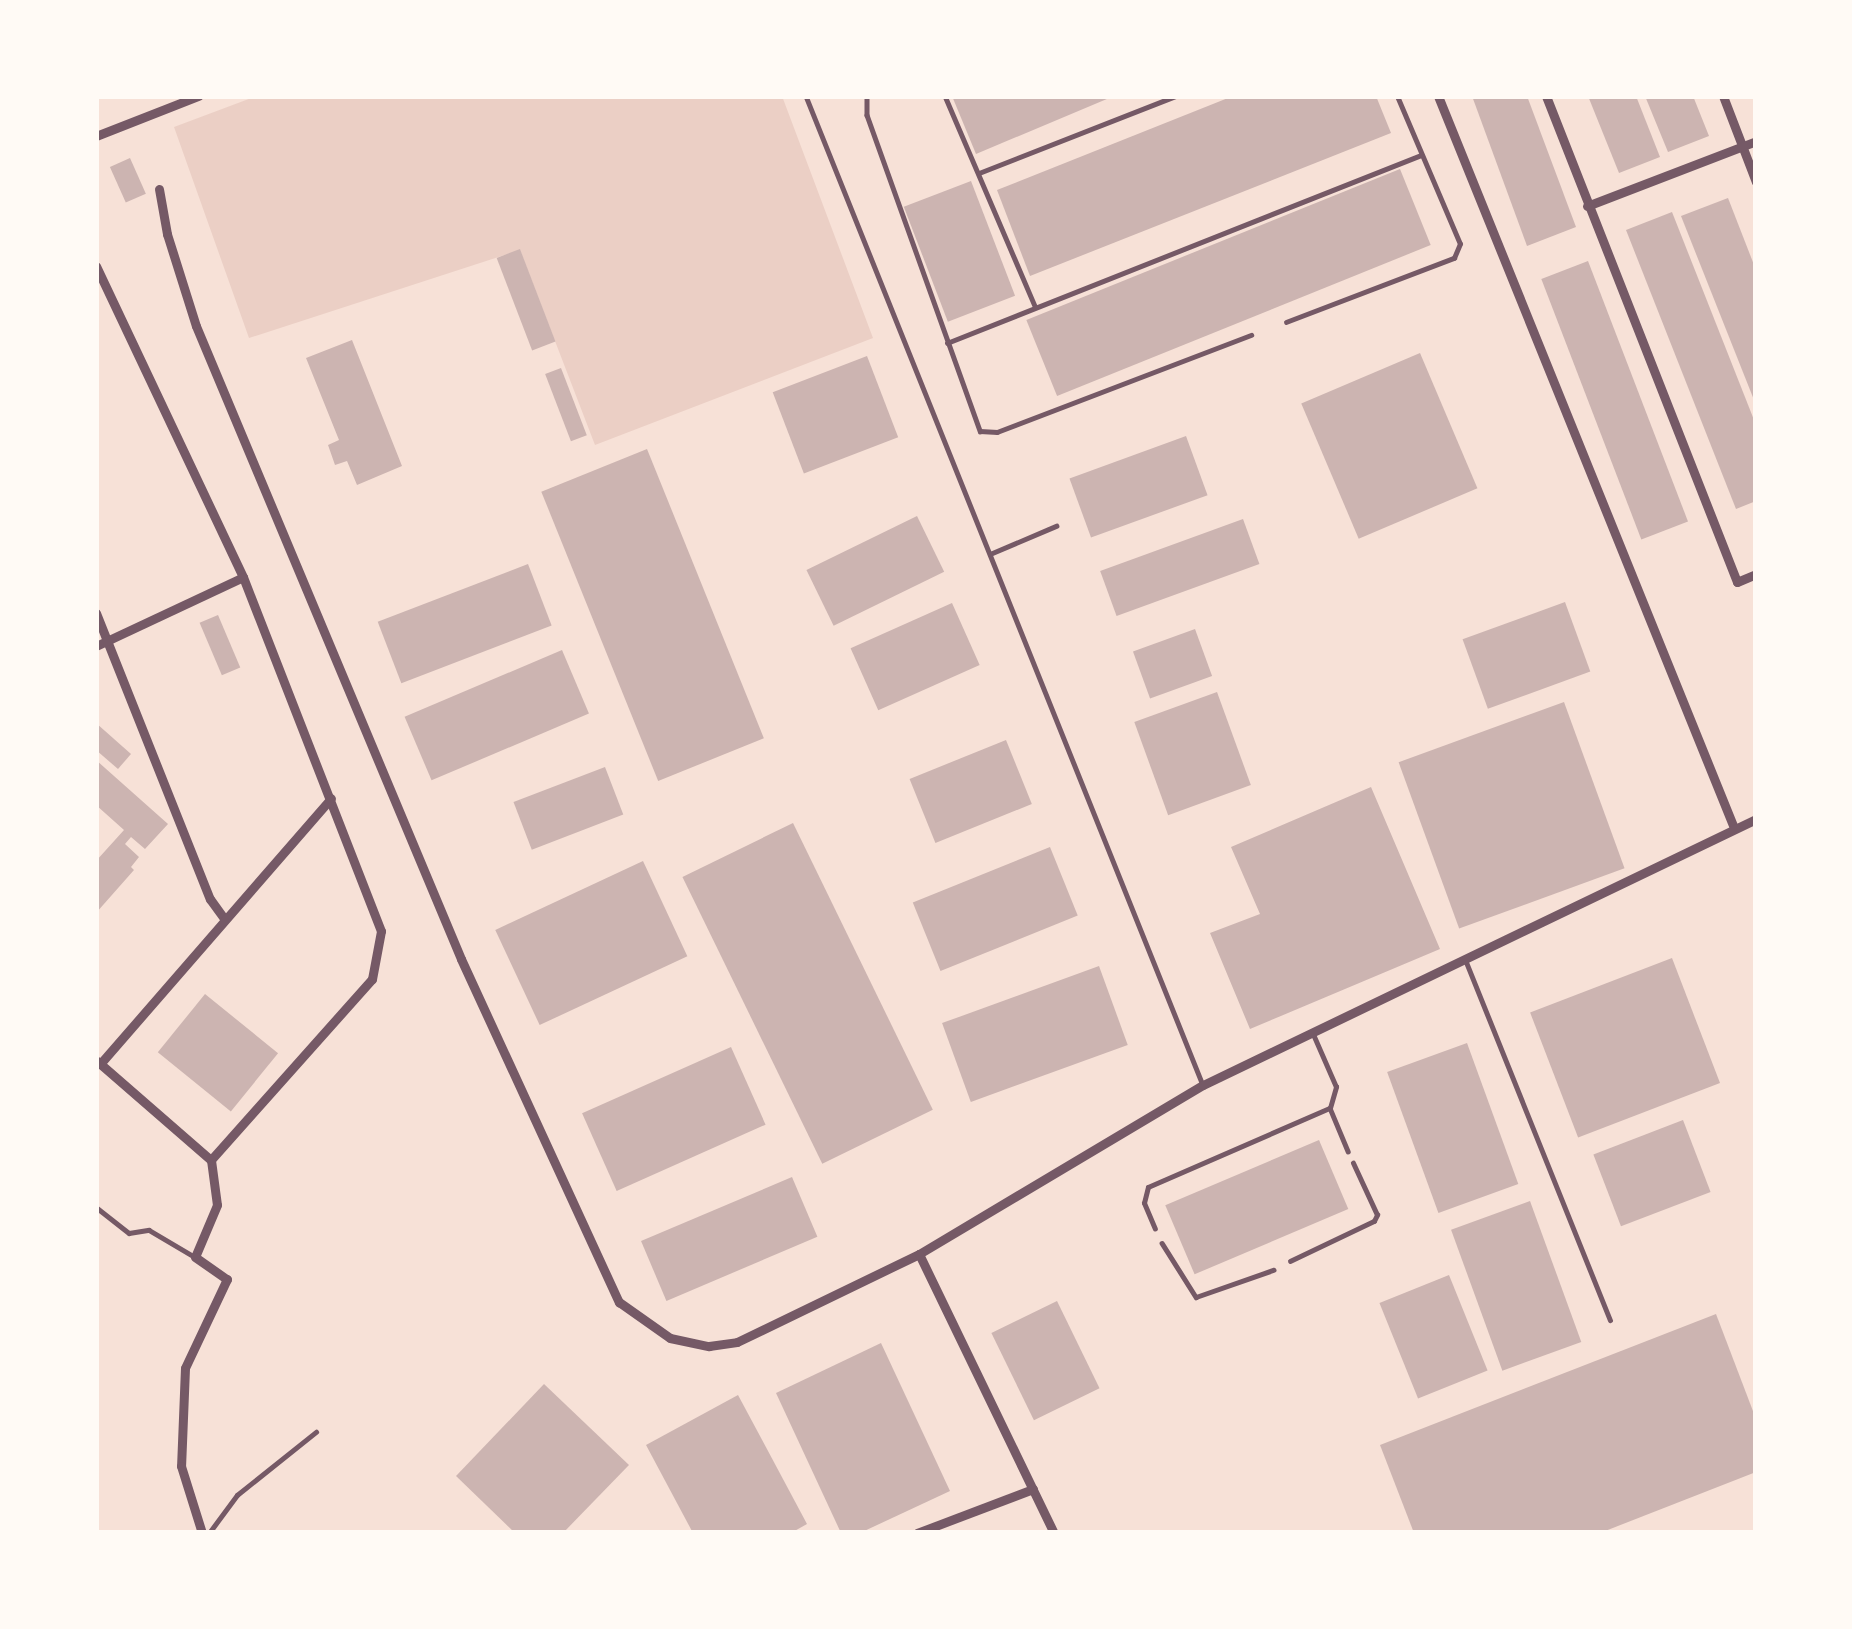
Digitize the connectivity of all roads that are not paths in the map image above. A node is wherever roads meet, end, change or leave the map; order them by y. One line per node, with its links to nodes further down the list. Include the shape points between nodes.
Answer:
1 (198, 96): 10 (street)
2 (806, 96): 24 (lane)
3 (867, 96): 22 (lane)
4 (945, 96): 14 (lane)
5 (1174, 96): 14 (lane)
6 (1397, 96): 13 (lane)
7 (1438, 96): 32 (street)
8 (1546, 96): 17 (street)
9 (1723, 96): 12 (street)
10 (96, 136)
11 (1756, 141): 12 (street)
12 (1743, 146): 15 (street); 17 (street)
13 (1421, 154): 19 (lane); 20 (lane, via 1460,244 1454,258)
14 (979, 173): 19 (lane)
15 (1756, 182)
16 (159, 189): 45 (street, via 205,347 461,959 619,1302 670,1338 737,1342)
17 (1587, 206): 25 (street, via 1737,582)
18 (96, 266): 26 (street)
19 (1035, 306): 22 (lane)
20 (1286, 322)
21 (1251, 335): 22 (lane, via 988,434 980,431)
22 (946, 343)
23 (1056, 526): 24 (lane)
24 (990, 555): 37 (lane)
25 (1756, 574)
26 (243, 577): 28 (street); 30 (street)
27 (96, 613): 28 (street)
28 (109, 640): 29 (street); 33 (street)
29 (96, 646)
30 (331, 798): 33 (street); 40 (street, via 381,931 372,979)
31 (1756, 819): 32 (street)
32 (1734, 828): 34 (street)
33 (223, 916): 36 (street)
34 (1464, 956): 35 (street); 49 (lane)
35 (1312, 1032): 37 (street); 38 (lane, via 1336,1087)
36 (98, 1062): 40 (street)
37 (1203, 1085): 45 (street)
38 (1330, 1108): 39 (lane); 43 (lane, via 1148,1187 1144,1203)
39 (1348, 1151)
40 (211, 1160): 46 (street, via 217,1205)
41 (1353, 1163): 47 (lane, via 1374,1221)
42 (96, 1207): 46 (lane, via 129,1233 149,1230)
43 (1155, 1229)
44 (1162, 1244): 48 (lane, via 1196,1297)
45 (919, 1254): 51 (street)
46 (195, 1257): 52 (street, via 227,1279 185,1368 181,1479)
47 (1290, 1261)
48 (1273, 1270)
49 (1610, 1320)
50 (316, 1432): 52 (lane, via 237,1496)
51 (1033, 1489): 53 (street); 54 (street)
52 (206, 1533)
53 (917, 1533)
54 (1054, 1533)

